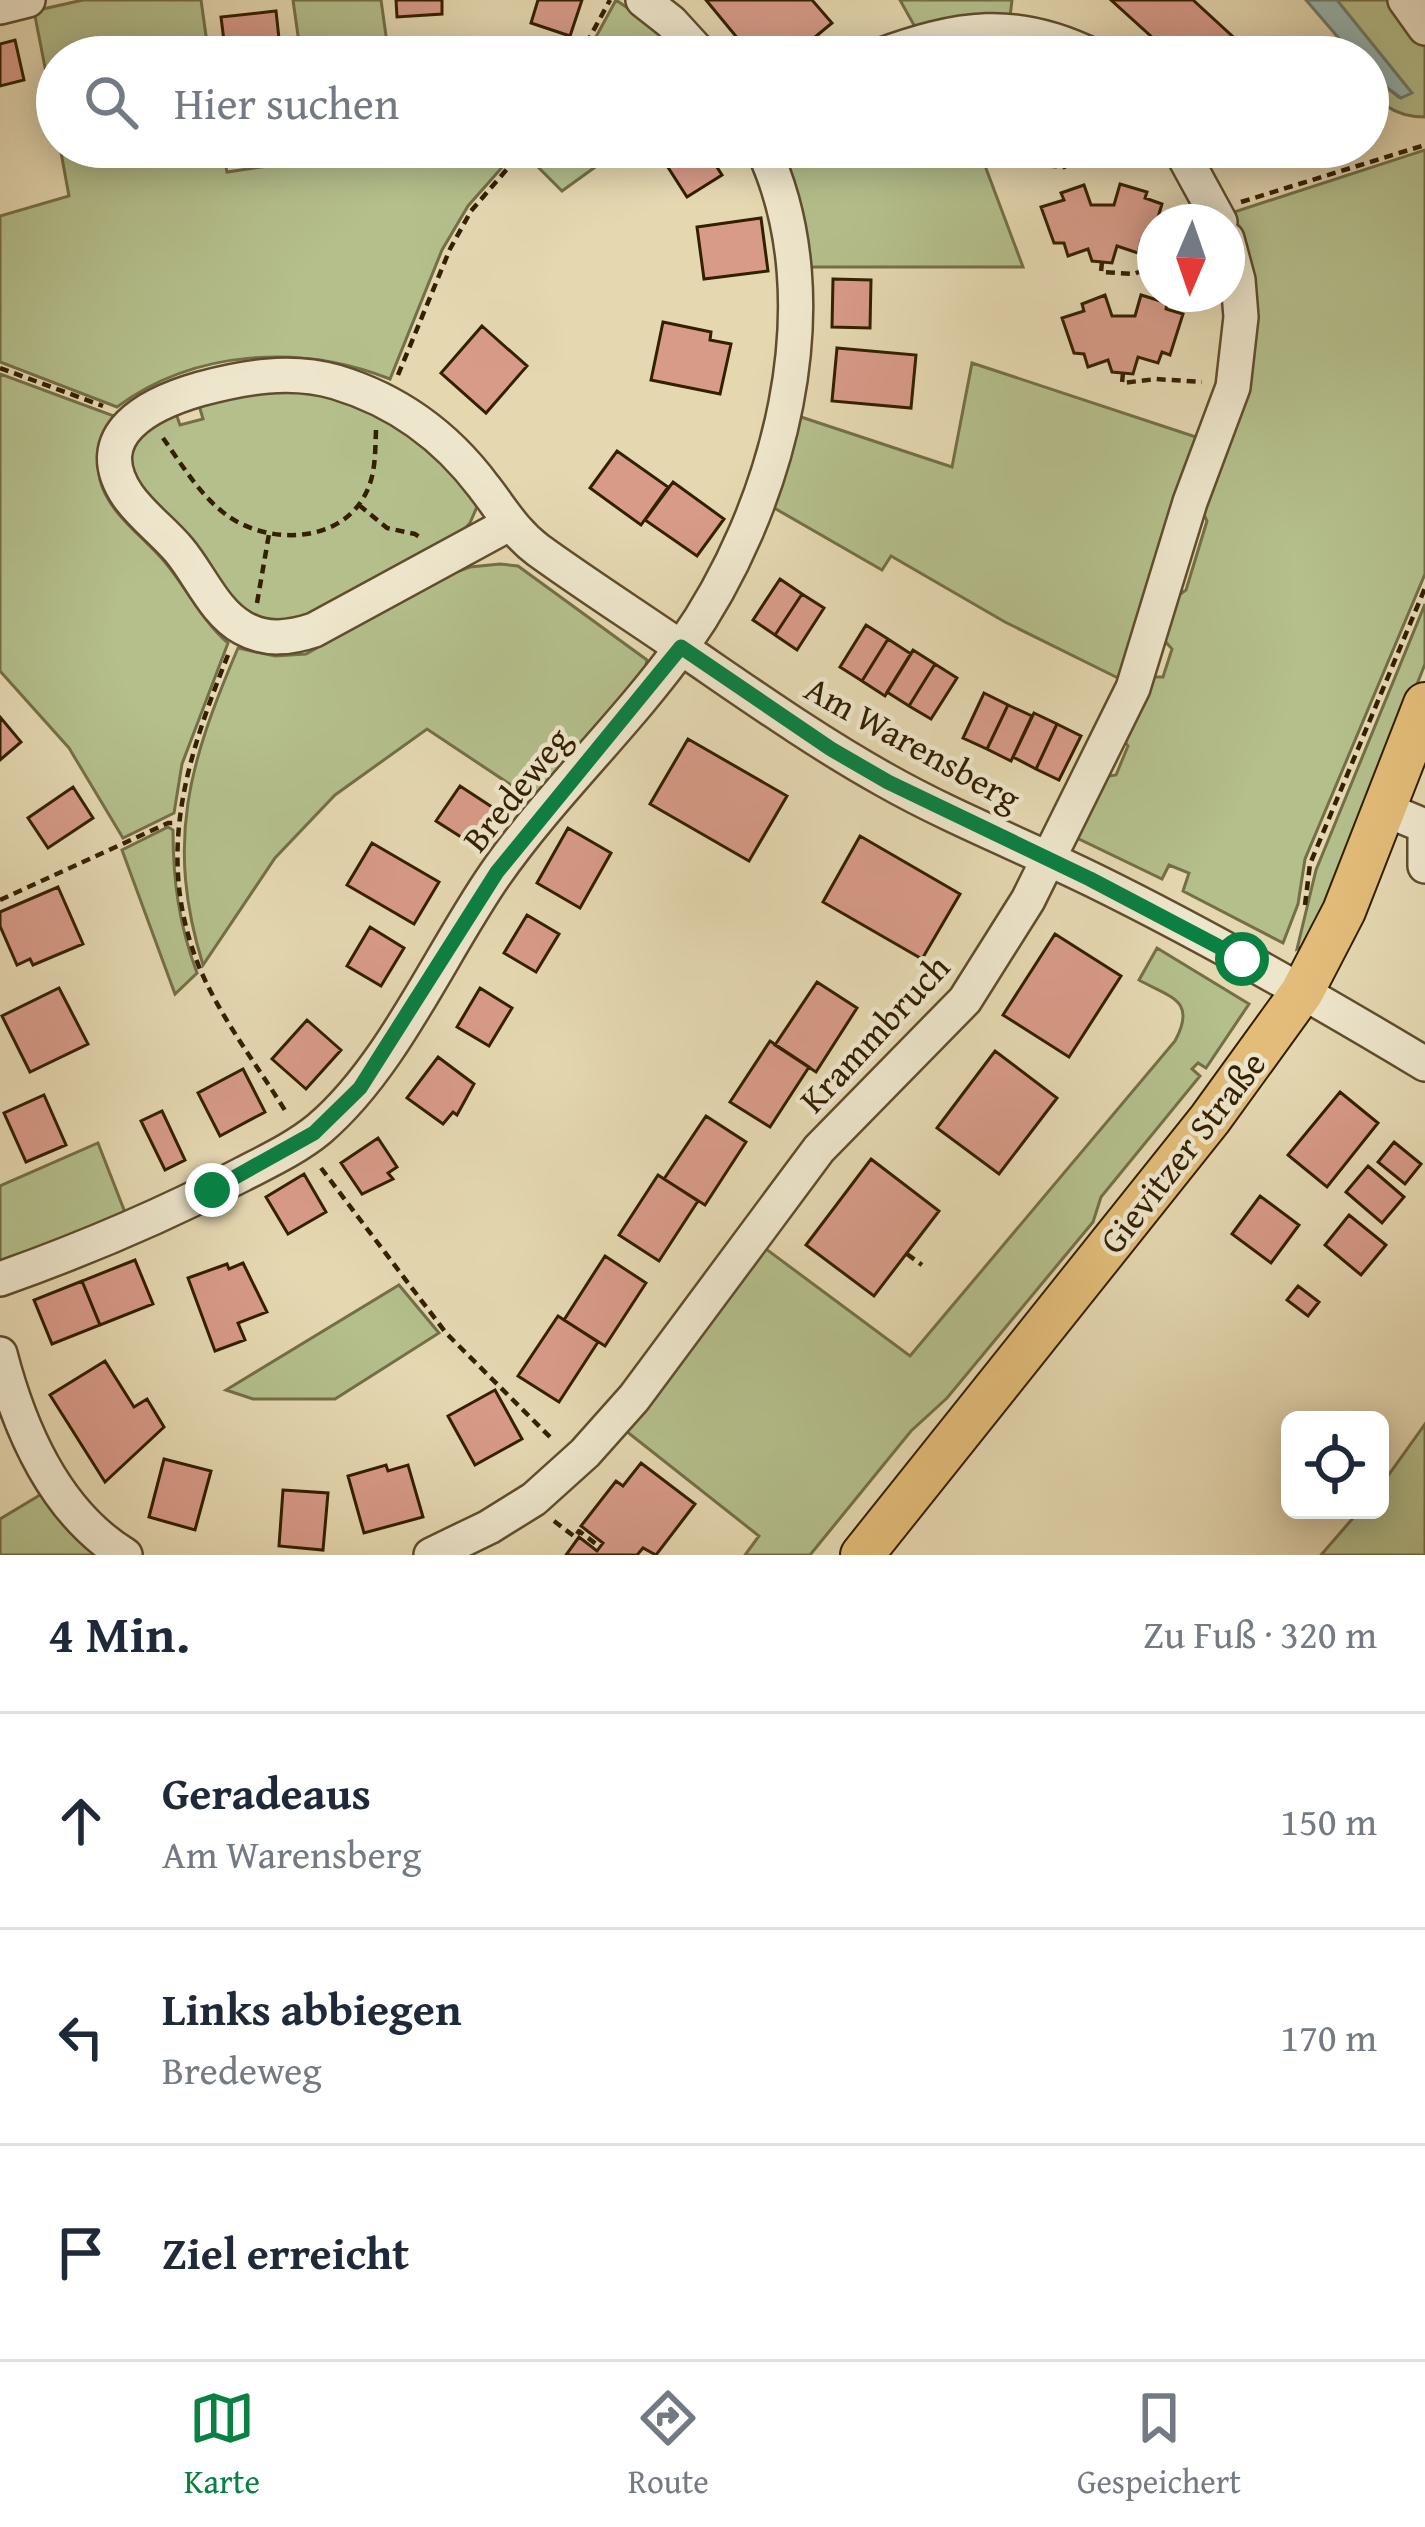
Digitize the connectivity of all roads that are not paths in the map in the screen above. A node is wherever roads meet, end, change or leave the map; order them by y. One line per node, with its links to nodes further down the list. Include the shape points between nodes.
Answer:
1 (28, 0): 4 (street)
2 (643, 0): 6 (street)
3 (1406, 0): 5 (street)
4 (0, 8)
5 (1425, 28)
6 (684, 36)
7 (945, 36): 8 (street, via 983,28)
8 (1041, 36)
9 (770, 168): 14 (street, Bredeweg, via 793,246 794,313 778,444 735,557)
10 (1190, 168): 11 (street, Krammbruch)
11 (1210, 204)
12 (1241, 312): 19 (street, Krammbruch, via 1233,387 1133,688)
13 (509, 524): 13 (street, Am Warensberg, via 314,630 280,638 243,628 219,607 129,497 118,448 136,416 170,398 243,377 324,379 411,414 462,461); 14 (street, Am Warensberg)
14 (681, 647): 19 (street, Am Warensberg, via 888,782); 23 (street, Bredeweg, via 497,872 340,1111 304,1140 176,1207)
15 (1425, 704): 16 (main road, Gievitzer Straße)
16 (1384, 808): 17 (street); 21 (main road, Gievitzer Straße)
17 (1425, 826)
18 (1425, 839): 20 (street)
19 (1050, 859): 21 (street, Am Warensberg); 26 (street, Krammbruch, via 965,1000 820,1149 634,1398 534,1499)
20 (1425, 866)
21 (1302, 992): 22 (street, Am Warensberg); 27 (main road, Gievitzer Straße)
22 (1425, 1064)
23 (0, 1279)
24 (0, 1354): 25 (street, via 52,1482 72,1511)
25 (125, 1555)
26 (431, 1555)
27 (862, 1555)

